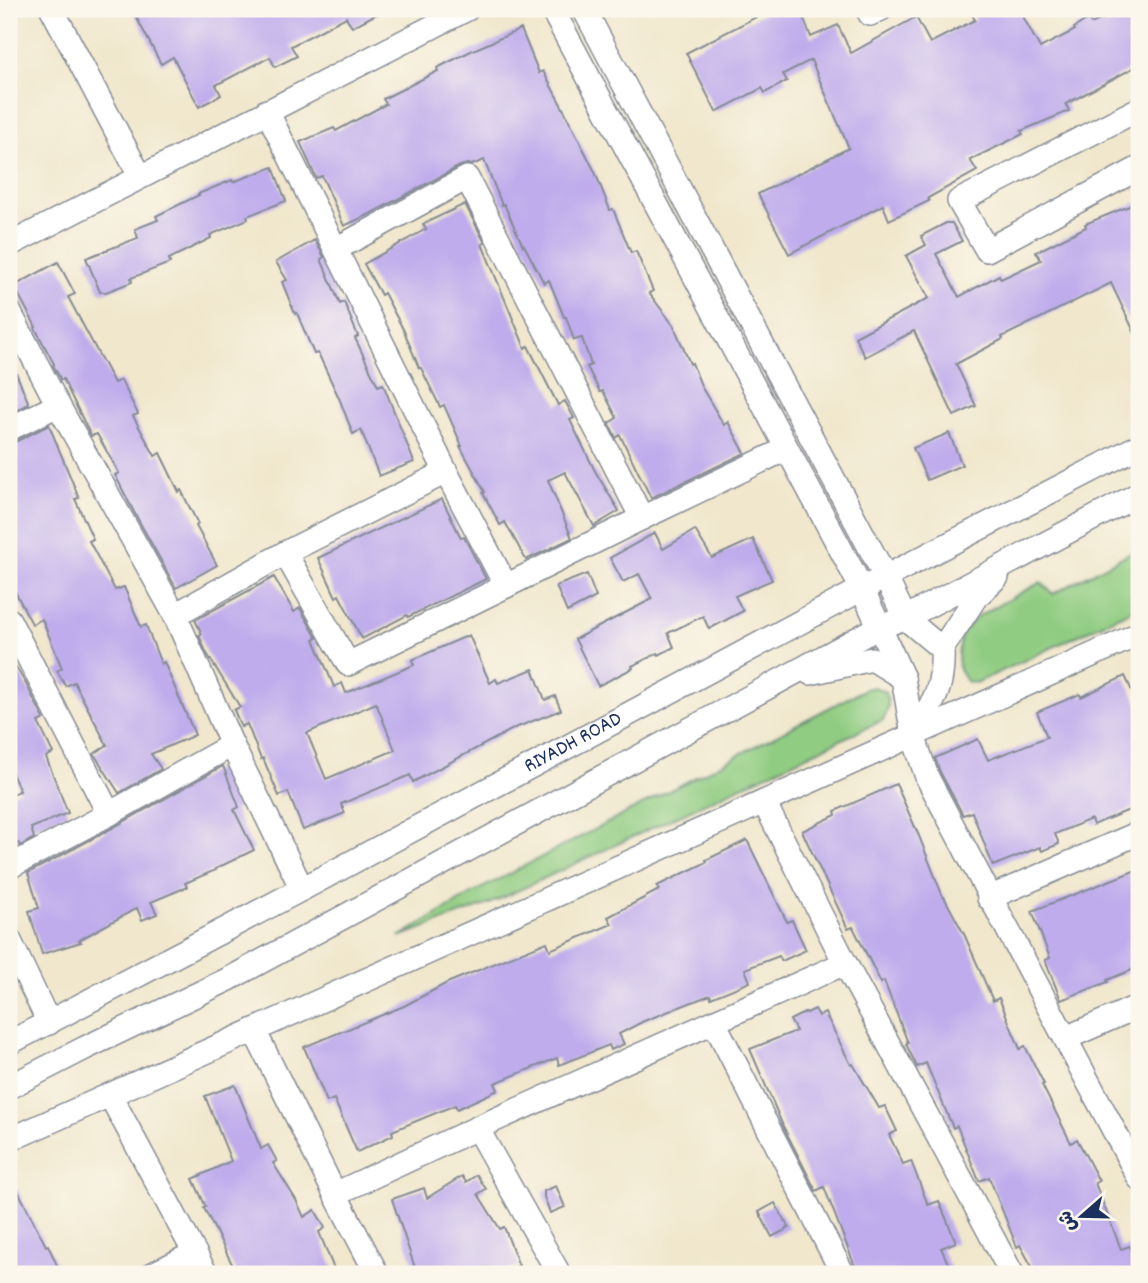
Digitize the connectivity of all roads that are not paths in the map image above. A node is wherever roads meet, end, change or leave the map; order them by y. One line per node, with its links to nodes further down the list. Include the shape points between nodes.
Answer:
1 (52, 9): 10 (street)
2 (467, 9): 8 (street)
3 (552, 9): 17 (street)
4 (584, 9): 23 (street)
5 (868, 9): 6 (street, via 870,14)
6 (881, 9)
7 (1139, 109): 9 (street, via 959,201 987,250)
8 (267, 111): 10 (street); 12 (street)
9 (1139, 168)
10 (140, 176): 11 (street)
11 (9, 245)
12 (336, 249): 18 (street); 20 (street, via 467,178)
13 (9, 311): 14 (street)
14 (58, 405): 15 (street); 26 (street)
15 (9, 429)
16 (1139, 446): 23 (street, RIYADH ROAD)
17 (786, 449): 20 (street); 25 (street)
18 (446, 472): 21 (street); 24 (street)
19 (1139, 494): 22 (street)
20 (642, 518): 24 (street)
21 (285, 553): 24 (street, via 348,664); 26 (street)
22 (1017, 558): 27 (street); 31 (street, via 976,597)
23 (886, 578): 25 (street, RIYADH ROAD); 27 (street)
24 (506, 586)
25 (862, 589): 29 (street); 40 (street, RIYADH ROAD)
26 (175, 615): 35 (street)
27 (905, 618): 29 (street); 31 (street)
28 (9, 620): 37 (street)
29 (879, 627): 32 (street); 33 (street)
30 (1139, 634): 34 (street)
31 (942, 649): 34 (street, via 939,692)
32 (786, 678): 33 (street, via 872,659); 50 (street, via 229,979)
33 (903, 678): 34 (street)
34 (915, 721): 36 (street); 41 (street, via 927,777)
35 (232, 745): 37 (street); 40 (street)
36 (764, 802): 43 (street); 47 (street)
37 (109, 814): 39 (street)
38 (1139, 833): 41 (street)
39 (9, 867)
40 (302, 889): 46 (street, RIYADH ROAD)
41 (989, 898): 48 (street)
42 (9, 939): 46 (street)
43 (845, 963): 45 (street); 62 (street)
44 (1139, 1006): 48 (street)
45 (714, 1022): 52 (street); 61 (street)
46 (49, 1023): 49 (street, RIYADH ROAD)
47 (254, 1030): 51 (street); 55 (street)
48 (1066, 1038): 54 (street)
49 (9, 1043)
50 (9, 1087)
51 (110, 1094): 53 (street); 56 (street)
52 (477, 1128): 55 (street); 60 (street)
53 (9, 1140)
54 (1139, 1178)
55 (335, 1194): 59 (street)
56 (195, 1254): 57 (street); 58 (street)
57 (153, 1274)
58 (206, 1274)
59 (376, 1274)
60 (559, 1274)
61 (843, 1274)
62 (1012, 1274)

